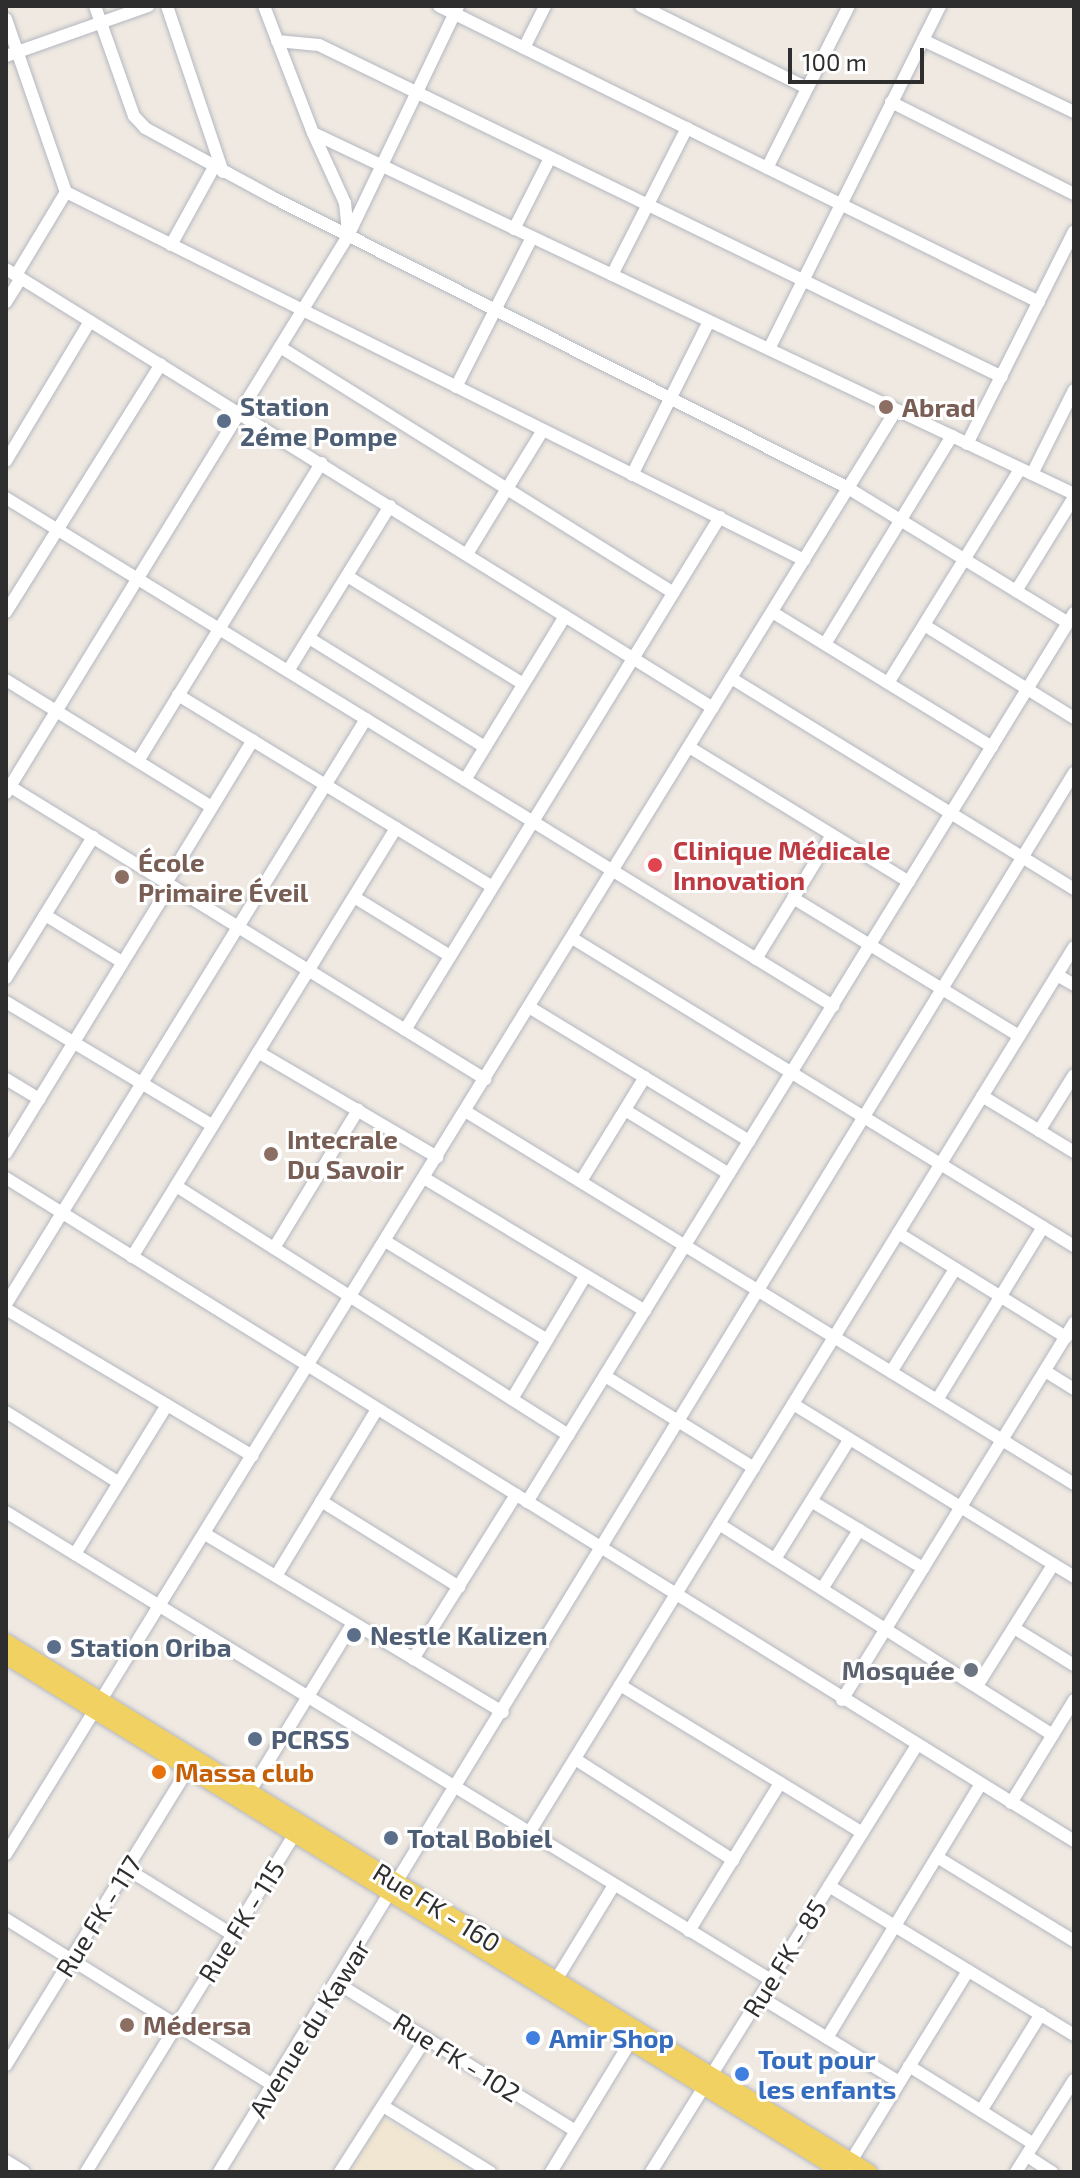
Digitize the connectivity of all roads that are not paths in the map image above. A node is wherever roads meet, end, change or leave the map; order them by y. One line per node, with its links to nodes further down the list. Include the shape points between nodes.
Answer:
1 (95, 6): 12 (street)
2 (148, 6): 12 (street)
3 (167, 6): 26 (street)
4 (264, 6): 14 (street)
5 (439, 6): 10 (street)
6 (545, 6): 15 (street)
7 (641, 6): 17 (street)
8 (940, 6): 13 (street)
9 (846, 7): 17 (street)
10 (456, 10): 15 (street); 18 (street)
11 (6, 19): 16 (street)
12 (102, 23): 16 (street); 26 (street, via 139,124)
13 (923, 40): 19 (street); 20 (street)
14 (277, 41): 18 (street, via 319,45); 22 (street)
15 (524, 48): 21 (street)
16 (12, 54): 27 (street)
17 (807, 88): 25 (street)
18 (418, 92): 23 (street); 24 (street)
19 (891, 102): 28 (street); 29 (street)
20 (1074, 112)
21 (687, 128): 25 (street); 30 (street)
22 (313, 133): 24 (street); 33 (street, via 345,203)
23 (550, 158): 30 (street); 31 (street)
24 (384, 167): 31 (street); 33 (street)
25 (767, 168): 29 (street)
26 (219, 170): 33 (street); 35 (street)
27 (66, 192): 35 (street); 37 (street)
28 (1074, 194)
29 (840, 204): 39 (street); 41 (street)
30 (648, 205): 38 (street); 39 (street)
31 (514, 229): 34 (street)
32 (1074, 231): 36 (street)
33 (348, 236): 42 (street); 43 (street)
34 (532, 237): 38 (street); 42 (street)
35 (171, 245): 43 (street)
36 (1070, 249): 41 (street)
37 (14, 274): 40 (street); 44 (street)
38 (612, 275): 45 (street)
39 (801, 282): 47 (street); 49 (street)
40 (6, 302)
41 (1039, 302): 49 (street)
42 (495, 310): 50 (street); 52 (street)
43 (302, 311): 46 (street); 50 (street)
44 (90, 321): 48 (street); 58 (street)
45 (709, 321): 47 (street); 52 (street)
46 (280, 347): 54 (street); 63 (street)
47 (769, 349): 53 (street)
48 (161, 364): 54 (street); 69 (street)
49 (1002, 377): 57 (street)
50 (456, 387): 55 (street)
51 (1074, 390): 60 (street)
52 (671, 398): 61 (street); 62 (street)
53 (896, 410): 56 (street); 62 (street)
54 (240, 412): 59 (street); 74 (street)
55 (543, 430): 61 (street); 63 (street)
56 (952, 436): 57 (street); 68 (street)
57 (967, 444): 60 (street)
58 (6, 461)
59 (321, 463): 66 (street); 82 (street)
60 (1026, 471): 64 (street); 71 (street)
61 (632, 475): 67 (street)
62 (848, 488): 68 (street); 72 (street)
63 (507, 489): 70 (street); 76 (street)
64 (1074, 496): 75 (street)
65 (6, 498): 69 (street)
66 (390, 506): 70 (street); 73 (street)
67 (720, 517): 72 (street); 76 (street)
68 (901, 520): 71 (street); 84 (street)
69 (57, 529): 74 (street); 77 (street)
70 (467, 554): 79 (street)
71 (964, 559): 75 (street); 81 (street)
72 (804, 560): 78 (street)
73 (347, 576): 83 (street); 90 (street)
74 (138, 579): 82 (street); 94 (street)
75 (1016, 591): 80 (street)
76 (673, 593): 85 (street)
77 (6, 612)
78 (772, 612): 84 (street); 87 (street)
79 (565, 616): 85 (street); 90 (street)
80 (1071, 618): 91 (street)
81 (924, 625): 89 (street); 91 (street)
82 (219, 629): 86 (street); 92 (street)
83 (309, 638): 86 (street); 98 (street)
84 (825, 644): 89 (street)
85 (633, 658): 93 (street); 108 (street)
86 (288, 671): 96 (street)
87 (731, 678): 93 (street); 107 (street)
88 (6, 680): 94 (street)
89 (888, 683): 100 (street)
90 (523, 684): 98 (street)
91 (1027, 689): 95 (street); 100 (street)
92 (178, 695): 97 (street); 101 (street)
93 (713, 708): 99 (street)
94 (57, 711): 101 (street); 105 (street)
95 (1074, 718)
96 (366, 719): 103 (street); 104 (street)
97 (253, 740): 104 (street); 106 (street)
98 (485, 747): 103 (street)
99 (689, 747): 110 (street); 113 (street)
100 (992, 747): 107 (street)
101 (138, 761): 106 (street)
102 (1074, 773): 112 (street, Avenue du Kawar)
103 (465, 780): 108 (street)
104 (326, 785): 109 (street); 121 (street)
105 (7, 788): 111 (street)
106 (212, 807): 115 (street)
107 (951, 814): 112 (street); 114 (street)
108 (533, 821): 113 (street); 116 (street)
109 (396, 828): 116 (street); 118 (street)
110 (832, 835): 114 (street); 119 (street)
111 (93, 837): 115 (street); 120 (street)
112 (1023, 858): 117 (street); 132 (street, Avenue du Kawar)
113 (613, 871): 122 (street); 126 (street)
114 (909, 882): 123 (street)
115 (168, 884): 121 (street); 127 (street)
116 (492, 887): 125 (street)
117 (1074, 889)
118 (354, 897): 125 (street); 128 (street)
119 (793, 898): 123 (street); 126 (street)
120 (45, 915): 127 (street); 130 (street)
121 (238, 927): 128 (street); 145 (street)
122 (572, 938): 135 (street); 140 (street)
123 (870, 945): 132 (street); 134 (street)
124 (1074, 947): 129 (street)
125 (450, 956): 136 (street)
126 (756, 959): 134 (street)
127 (122, 962): 138 (street)
128 (308, 970): 136 (street); 139 (street)
129 (1057, 975): 131 (street); 137 (street)
130 (6, 978)
131 (1074, 985)
132 (943, 989): 137 (street); 151 (street, Avenue du Kawar)
133 (6, 1002): 138 (street)
134 (833, 1006): 140 (street)
135 (529, 1007): 142 (street); 144 (street)
136 (405, 1030): 144 (street)
137 (1019, 1036): 146 (street)
138 (73, 1042): 145 (street); 147 (street)
139 (258, 1052): 148 (street); 152 (street)
140 (791, 1073): 151 (street); 154 (street)
141 (1074, 1075): 153 (street)
142 (645, 1077): 149 (street); 154 (street)
143 (6, 1079): 147 (street)
144 (485, 1079): 150 (street)
145 (142, 1084): 152 (street); 164 (street)
146 (982, 1096): 153 (street); 158 (street)
147 (39, 1099): 156 (street)
148 (358, 1110): 157 (street); 170 (street)
149 (625, 1110): 159 (street); 162 (street)
150 (465, 1111): 157 (street); 162 (street)
151 (864, 1118): 158 (street); 174 (street, Avenue du Kawar)
152 (213, 1126): 163 (street)
153 (1039, 1131): 155 (street)
154 (749, 1141): 159 (street)
155 (1074, 1152)
156 (6, 1153)
157 (437, 1157): 161 (street)
158 (940, 1164): 165 (street); 166 (street)
159 (729, 1174): 168 (street)
160 (6, 1178): 164 (street)
161 (424, 1178): 167 (street); 173 (street)
162 (581, 1181): 168 (street)
163 (176, 1186): 170 (street); 171 (street)
164 (62, 1213): 171 (street); 177 (street)
165 (1043, 1227): 169 (street); 175 (street)
166 (898, 1233): 172 (street); 180 (street)
167 (385, 1241): 176 (street); 182 (street)
168 (685, 1245): 174 (street); 178 (street)
169 (1074, 1246)
170 (274, 1248): 176 (street)
171 (132, 1257): 183 (street)
172 (955, 1269): 175 (street); 185 (street)
173 (586, 1275): 178 (street); 182 (street)
174 (759, 1291): 180 (street); 194 (street, Avenue du Kawar)
175 (1000, 1296): 181 (street); 189 (street)
176 (351, 1297): 183 (street); 188 (street)
177 (6, 1307): 191 (street)
178 (645, 1311): 186 (street)
179 (1074, 1323): 181 (street)
180 (834, 1337): 185 (street); 190 (street)
181 (1066, 1337): 184 (street)
182 (547, 1340): 188 (street)
183 (308, 1366): 192 (street); 198 (street)
184 (1045, 1371): 187 (street); 197 (street)
185 (891, 1372): 189 (street)
186 (605, 1376): 194 (street); 195 (street)
187 (1074, 1389)
188 (512, 1399): 195 (street)
189 (937, 1400): 197 (street)
190 (793, 1404): 196 (street); 199 (street)
191 (167, 1405): 198 (street); 200 (street)
192 (377, 1409): 202 (street); 203 (street)
193 (6, 1412): 200 (street)
194 (680, 1421): 199 (street); 210 (street, Avenue du Kawar)
195 (569, 1435): 202 (street)
196 (849, 1440): 204 (street); 205 (street)
197 (1002, 1440): 201 (street); 205 (street)
198 (253, 1456): 209 (street)
199 (754, 1468): 207 (street)
200 (119, 1483): 211 (street)
201 (1074, 1484)
202 (522, 1499): 210 (street); 217 (street)
203 (321, 1501): 215 (street); 217 (street)
204 (811, 1501): 208 (street); 212 (street)
205 (960, 1509): 213 (street); 214 (street)
206 (6, 1512): 211 (street)
207 (719, 1524): 212 (street); 219 (street)
208 (859, 1530): 214 (street); 218 (street)
209 (205, 1534): 215 (street); 220 (street)
210 (602, 1549): 219 (street); 234 (street, Avenue du Kawar)
211 (75, 1554): 220 (street)
212 (775, 1559): 218 (street)
213 (1053, 1565): 216 (street); 222 (street)
214 (923, 1568): 223 (street)
215 (276, 1576): 221 (street)
216 (1074, 1577)
217 (459, 1587): 226 (street)
218 (822, 1589): 223 (street)
219 (676, 1594): 228 (street); 231 (street)
220 (160, 1607): 230 (street); 233 (street)
221 (353, 1623): 226 (street); 230 (street)
222 (1014, 1628): 227 (street); 229 (street)
223 (886, 1629): 229 (street); 231 (street)
224 (6, 1642): 233 (main road, Rue FK - 160)
225 (6, 1656): 233 (main road, Rue FK - 160)
226 (413, 1659): 234 (street)
227 (1074, 1665)
228 (620, 1685): 237 (street); 239 (street)
229 (977, 1686): 235 (street)
230 (307, 1697): 241 (street); 242 (street)
231 (842, 1700): 236 (street)
232 (1074, 1700): 235 (street)
233 (99, 1706): 238 (main road, Rue FK - 160); 242 (main road, Rue FK - 160); 248 (street)
234 (503, 1712): 241 (street, Avenue du Kawar)
235 (1053, 1735): 243 (street)
236 (917, 1745): 240 (street); 245 (street, Rue FK - 85)
237 (575, 1759): 244 (street); 250 (street)
238 (189, 1768): 246 (main road, Rue FK - 160); 251 (street, Rue FK - 117)
239 (780, 1783): 245 (street); 250 (street)
240 (981, 1784): 243 (street); 249 (street)
241 (456, 1788): 244 (street); 254 (street, Avenue du Kawar)
242 (250, 1791): 254 (main road, Rue FK - 160)
243 (1011, 1803): 247 (street)
244 (529, 1833): 252 (street)
245 (862, 1833): 253 (street, Rue FK - 85)
246 (295, 1834): 254 (main road, Rue FK - 160); 258 (street, Rue FK - 115)
247 (1074, 1841)
248 (6, 1854)
249 (937, 1857): 256 (street); 259 (street)
250 (733, 1860): 257 (street)
251 (127, 1869): 258 (street); 260 (street, Rue FK - 117)
252 (614, 1885): 257 (street); 262 (street)
253 (829, 1886): 256 (street); 263 (street, Rue FK - 85)
254 (395, 1889): 262 (main road, Rue FK - 160); 264 (street, Avenue du Kawar); 271 (main road, Rue FK - 160)
255 (6, 1919): 260 (street)
256 (895, 1926): 261 (street); 270 (street)
257 (689, 1931): 263 (street)
258 (233, 1935): 267 (street, Rue FK - 115)
259 (1074, 1941)
260 (71, 1959): 267 (street); 272 (street, Rue FK - 117)
261 (968, 1971): 266 (street); 273 (street)
262 (556, 1980): 275 (main road, Rue FK - 160)
263 (771, 1980): 265 (street, Rue FK - 85)
264 (337, 1983): 269 (street, Rue FK - 102); 277 (street, Avenue du Kawar)
265 (760, 1997): 270 (street); 275 (street, Rue FK - 85)
266 (1041, 2014): 268 (street); 279 (street)
267 (177, 2025): 277 (street); 286 (street, Rue FK - 115)
268 (1074, 2035)
269 (426, 2038): 278 (street); 280 (street, Rue FK - 102)
270 (827, 2038): 276 (street)
271 (631, 2041): 275 (main road, Rue FK - 160); 280 (street)
272 (6, 2065)
273 (909, 2066): 276 (street); 279 (street)
274 (1074, 2080): 281 (street)
275 (708, 2081): 284 (main road, Rue FK - 160); 291 (street, Rue FK - 85)
276 (899, 2082): 284 (street)
277 (273, 2085): 287 (street, Avenue du Kawar)
278 (383, 2106): 288 (street); 289 (street)
279 (981, 2111): 281 (street)
280 (576, 2131): 290 (street)
281 (1034, 2144): 282 (street)
282 (1027, 2156): 293 (street); 294 (street)
283 (6, 2161): 285 (street)
284 (846, 2168): 292 (main road, Rue FK - 160)
285 (24, 2172)
286 (86, 2172)
287 (219, 2172)
288 (340, 2172)
289 (490, 2172)
290 (551, 2172)
291 (651, 2172)
292 (869, 2172)
293 (1016, 2172)
294 (1052, 2172)

